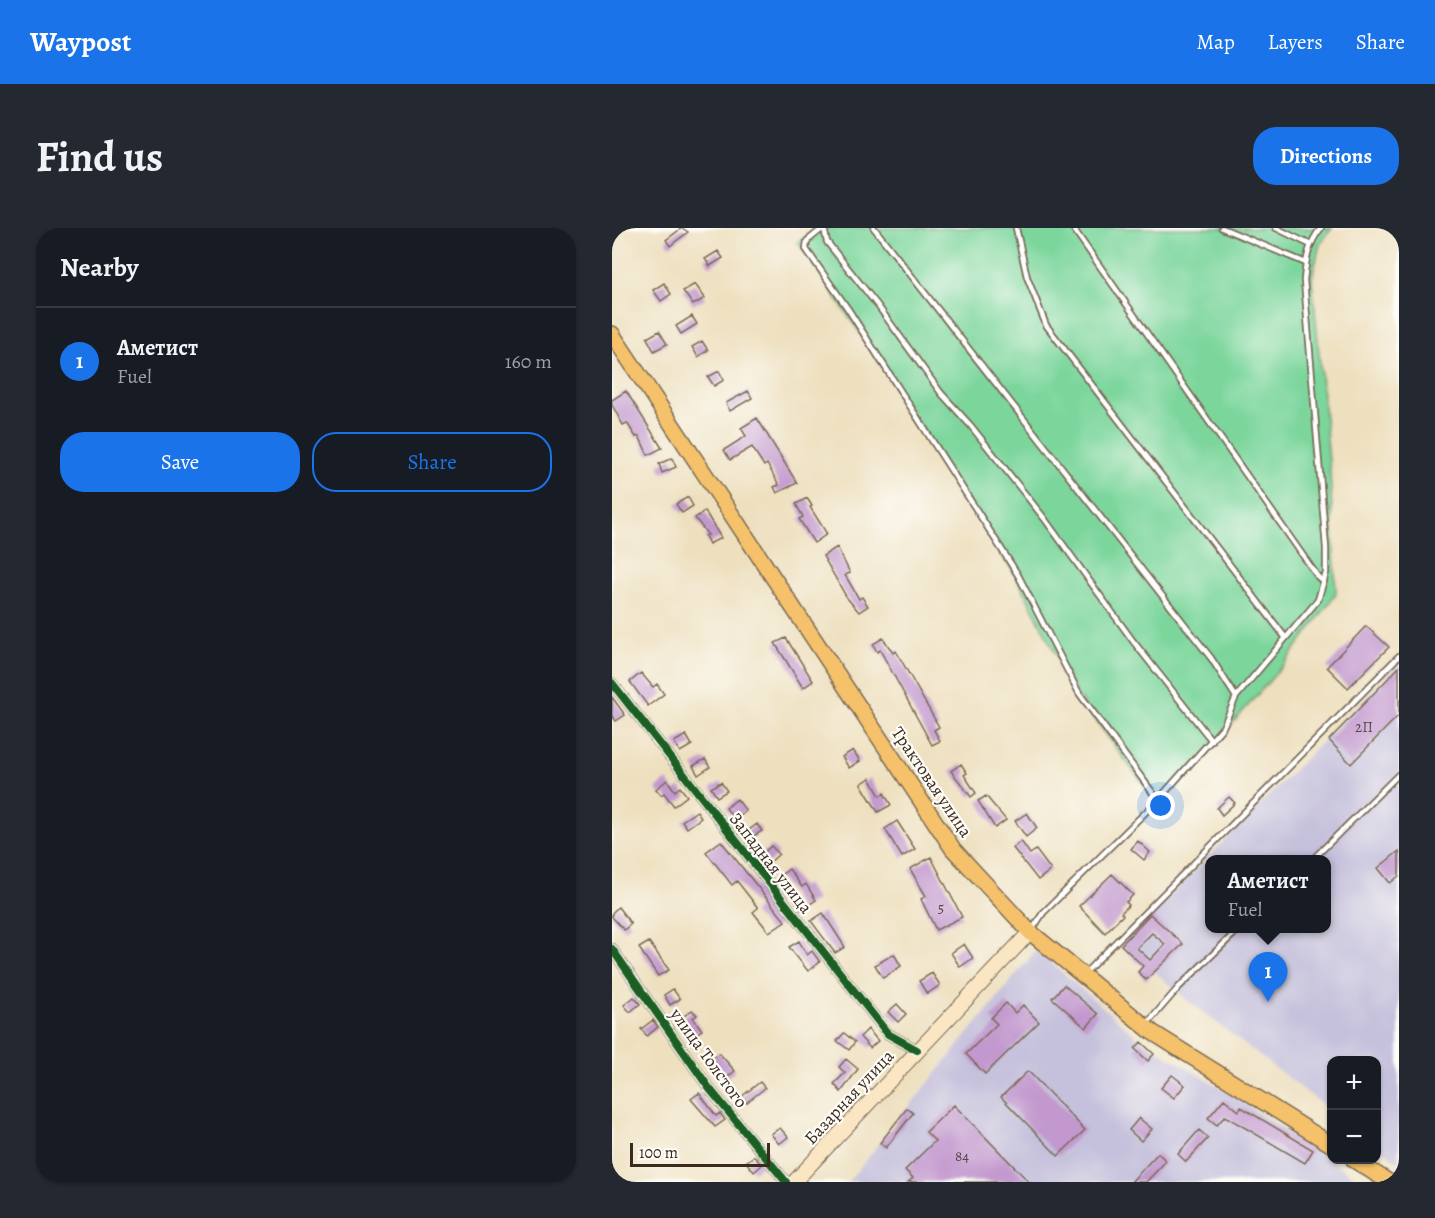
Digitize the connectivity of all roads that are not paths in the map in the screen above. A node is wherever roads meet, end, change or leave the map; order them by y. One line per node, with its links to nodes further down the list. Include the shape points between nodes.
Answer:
1 (874, 228): 15 (lane, via 1211,658)
2 (1016, 228): 12 (lane, via 1027,277 1046,325)
3 (1073, 228): 11 (lane)
4 (1222, 228): 9 (lane)
5 (1276, 228): 8 (lane)
6 (1321, 228): 8 (lane)
7 (823, 229): 16 (lane, via 827,242 941,393 1044,518); 18 (lane, via 807,241 806,249 1018,575 1079,693)
8 (1311, 245): 9 (lane)
9 (1306, 263): 11 (lane, via 1309,370 1326,548)
10 (612, 334): 20 (main road, Трактовая улица, via 953,849)
11 (1324, 582): 12 (lane, via 1318,600)
12 (1285, 637): 15 (lane)
13 (1399, 656): 23 (lane)
14 (612, 683): 25 (street, Западная улица, via 888,1034)
15 (1236, 697): 16 (lane, via 1223,728)
16 (1212, 741): 18 (lane)
17 (1399, 774): 19 (lane)
18 (1158, 800): 20 (lane, via 1043,913)
19 (1317, 855)
20 (1030, 932): 23 (main road, Трактовая улица); 25 (street, Базарная улица)
21 (1235, 933): 24 (lane, via 1179,987)
22 (612, 949): 28 (street, улица Толстого, via 709,1088)
23 (1083, 975): 24 (main road, Трактовая улица)
24 (1145, 1027): 26 (main road, Трактовая улица)
25 (917, 1050): 29 (street, Базарная улица)
26 (1327, 1142)
27 (1360, 1164): 30 (main road)
28 (786, 1182)
29 (794, 1182)
30 (1389, 1182)

